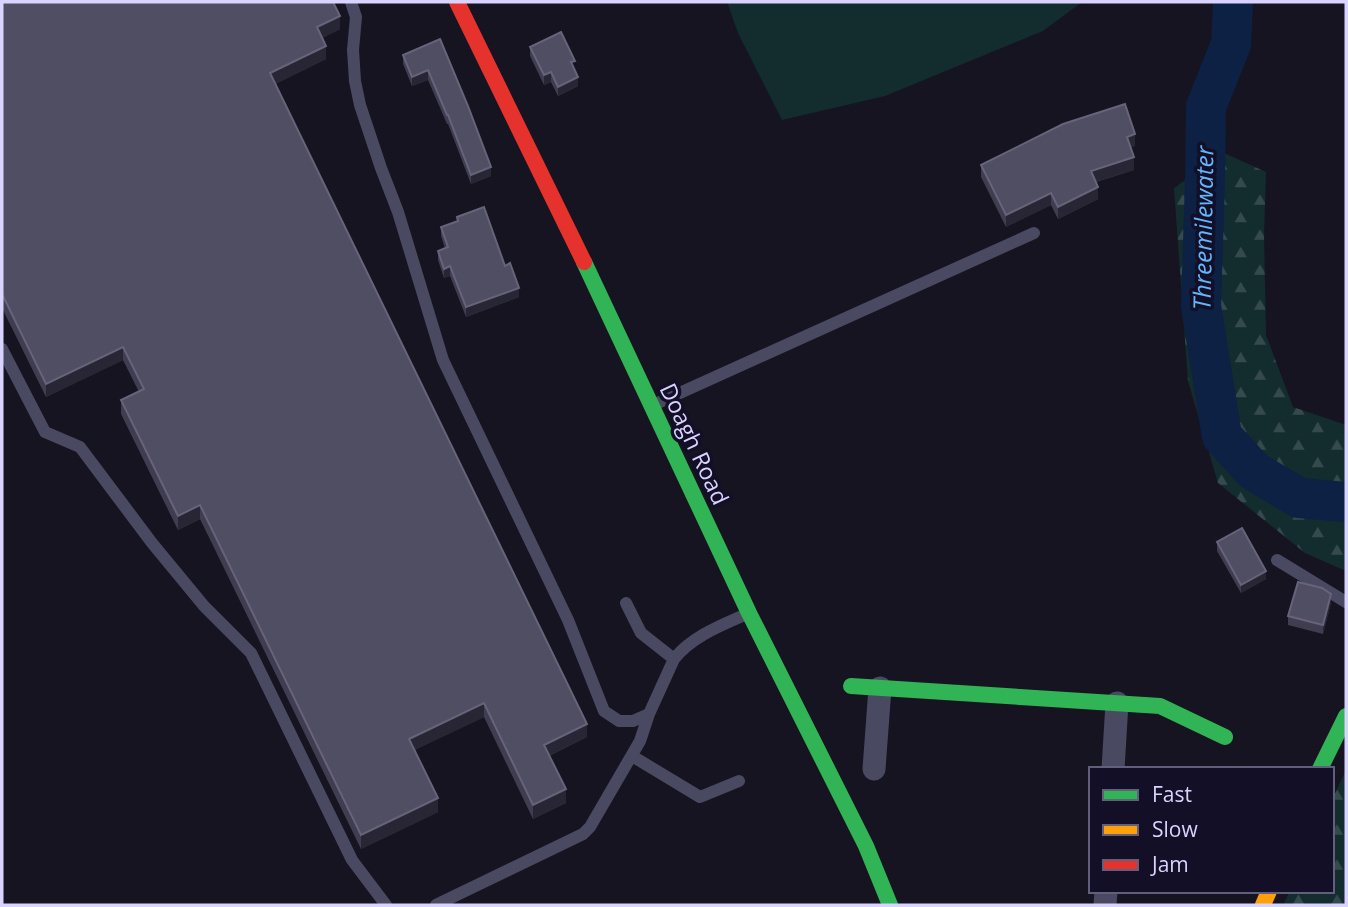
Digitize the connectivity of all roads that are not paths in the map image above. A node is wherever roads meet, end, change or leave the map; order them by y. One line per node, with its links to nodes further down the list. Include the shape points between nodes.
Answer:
1 (351, 2): 14 (lane, via 356,18 353,50 360,105 443,360 568,620 604,710 619,720)
2 (457, 2): 5 (main road, Doagh Road)
3 (1034, 233): 5 (lane)
4 (2, 349): 22 (lane, via 45,432 80,447 204,606 251,653 352,860)
5 (651, 406): 9 (main road, Doagh Road)
6 (1277, 560): 7 (lane)
7 (1346, 602)
8 (626, 603): 10 (lane, via 641,634)
9 (749, 613): 10 (lane, via 704,635); 24 (main road, Doagh Road, via 866,846)
10 (674, 659): 14 (lane)
11 (851, 686): 12 (main road)
12 (880, 688): 13 (main road); 20 (street)
13 (1117, 703): 16 (main road, via 1160,706); 18 (street)
14 (649, 715): 17 (lane)
15 (1346, 716): 19 (main road)
16 (1226, 737)
17 (632, 756): 21 (lane, via 700,797); 23 (lane, via 583,834)
18 (1113, 767)
19 (1322, 767)
20 (874, 769)
21 (739, 781)
22 (386, 905)
23 (436, 905)
24 (890, 905)

